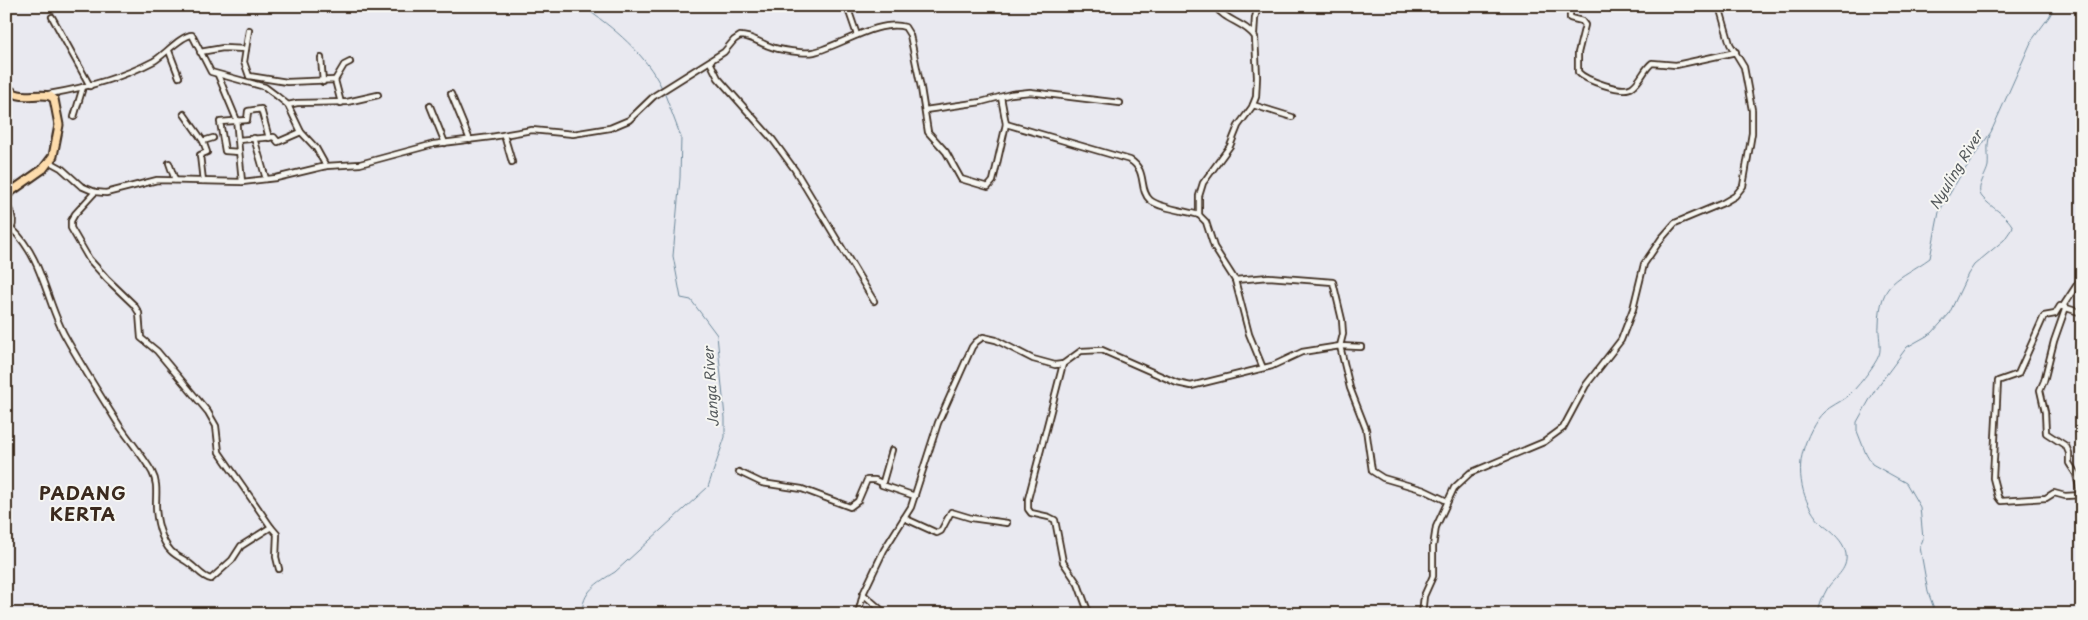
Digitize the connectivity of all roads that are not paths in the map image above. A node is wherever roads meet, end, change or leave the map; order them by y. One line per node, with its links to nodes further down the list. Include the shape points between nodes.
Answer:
1 (861, 6): 6 (street)
2 (1215, 6): 9 (street)
3 (1258, 6): 9 (street)
4 (1570, 6): 14 (street, via 1570,18 1585,25 1578,53 1578,72 1593,83 1627,90 1652,63 1676,65)
5 (1720, 6): 14 (street, via 1730,44)
6 (848, 8): 10 (street)
7 (52, 17): 24 (street)
8 (249, 30): 11 (street)
9 (1254, 34): 34 (street, via 1257,77)
10 (857, 35): 17 (street, via 812,52 773,48 744,36 737,37); 36 (street, via 891,26 908,29)
11 (246, 48): 13 (street); 19 (street, via 244,62)
12 (169, 51): 13 (street, via 190,34); 20 (street); 24 (street, via 144,66)
13 (200, 52): 18 (street, via 209,69)
14 (1736, 52): 81 (street, via 1744,67 1753,117 1743,186 1739,193 1723,204 1675,223 1661,239 1644,264 1621,340 1586,384 1563,428 1544,442 1470,473 1454,488)
15 (321, 58): 23 (street)
16 (350, 62): 21 (street, via 344,65)
17 (710, 62): 43 (street, via 667,86 629,120 610,128 573,134 532,130); 68 (street, via 718,78 795,170)
18 (218, 75): 22 (street); 40 (street)
19 (249, 76): 22 (street); 23 (street, via 287,82)
20 (179, 77)
21 (336, 80): 23 (street); 31 (street)
22 (250, 82): 33 (street, via 265,87)
23 (323, 82)
24 (90, 86): 25 (street)
25 (83, 87): 28 (street); 38 (street)
26 (7, 89): 28 (highway, via 20,96)
27 (451, 94): 48 (street)
28 (48, 95): 52 (highway, via 54,99 59,125)
29 (378, 95): 31 (street)
30 (1001, 97): 32 (street, via 1042,92); 36 (street); 41 (street)
31 (340, 103): 33 (street)
32 (1120, 104)
33 (288, 105): 42 (street)
34 (1253, 105): 39 (street); 63 (street, via 1238,126 1225,154 1203,183)
35 (430, 106): 50 (street)
36 (925, 110): 41 (street, via 928,132 946,152 958,175 965,182 988,188 993,181)
37 (184, 114): 49 (street)
38 (74, 117)
39 (1292, 117)
40 (236, 121): 46 (street, via 247,119 248,111 261,109); 47 (street); 51 (street, via 219,124 225,151)
41 (1006, 124): 63 (street, via 1130,160 1140,169 1150,200)
42 (301, 132): 46 (street, via 279,142 275,137); 55 (street, via 316,148)
43 (504, 135): 48 (street); 54 (street)
44 (213, 138): 49 (street)
45 (254, 138): 46 (street); 47 (street); 56 (street)
46 (269, 138)
47 (238, 140): 51 (street)
48 (470, 140): 50 (street)
49 (203, 141): 58 (street, via 207,152 200,156)
50 (445, 142): 55 (street, via 360,164)
51 (239, 152): 59 (street)
52 (50, 162): 60 (street); 61 (highway)
53 (169, 162): 57 (street)
54 (512, 162)
55 (326, 166): 56 (street)
56 (266, 179): 59 (street)
57 (175, 180): 58 (street); 60 (street, via 152,181 106,193)
58 (203, 181): 59 (street)
59 (242, 182)
60 (95, 192): 84 (street, via 75,214 71,228 89,259 134,305 139,313 141,338 157,351 208,412 216,426 219,452)
61 (6, 195)
62 (6, 204): 64 (street, via 12,216)
63 (1199, 215): 67 (street, via 1206,222 1214,247)
64 (12, 229): 65 (street); 84 (street, via 24,242 43,278 60,326 76,354 152,472 156,483 157,516 171,551 211,579 232,560 241,546)
65 (6, 235)
66 (2082, 277): 69 (street)
67 (1235, 280): 71 (street, via 1268,277 1333,282 1342,320); 74 (street, via 1249,334)
68 (874, 301)
69 (2064, 307): 70 (street); 78 (street, via 2040,391 2046,433 2066,446 2069,463 2076,474 2078,486); 79 (street, via 2059,306 2055,314 2044,316 2018,374 1997,382 1993,478 2001,501 2046,498 2054,493)
70 (2082, 313)
71 (1340, 346): 72 (street); 74 (street, via 1302,352); 81 (street, via 1350,388 1366,429 1372,471)
72 (1362, 347)
73 (1063, 364): 74 (street, via 1081,351 1102,350 1191,386); 80 (street, via 1043,363 988,337 976,342 938,423); 89 (street, via 1028,509 1030,513 1055,520 1063,562 1078,584)
74 (1263, 368)
75 (892, 450): 77 (street)
76 (740, 472): 77 (street, via 762,483 802,489 850,507 858,501 868,480)
77 (882, 483): 80 (street)
78 (2082, 488)
79 (2082, 495)
80 (915, 496): 82 (street)
81 (1448, 501): 90 (street, via 1434,537 1433,576 1424,596)
82 (904, 518): 83 (street, via 937,533 951,512); 86 (street)
83 (1007, 523)
84 (271, 526): 85 (street, via 277,534)
85 (279, 569)
86 (863, 594): 87 (street); 88 (street)
87 (858, 614)
88 (886, 614)
89 (1089, 614)
90 (1422, 614)

